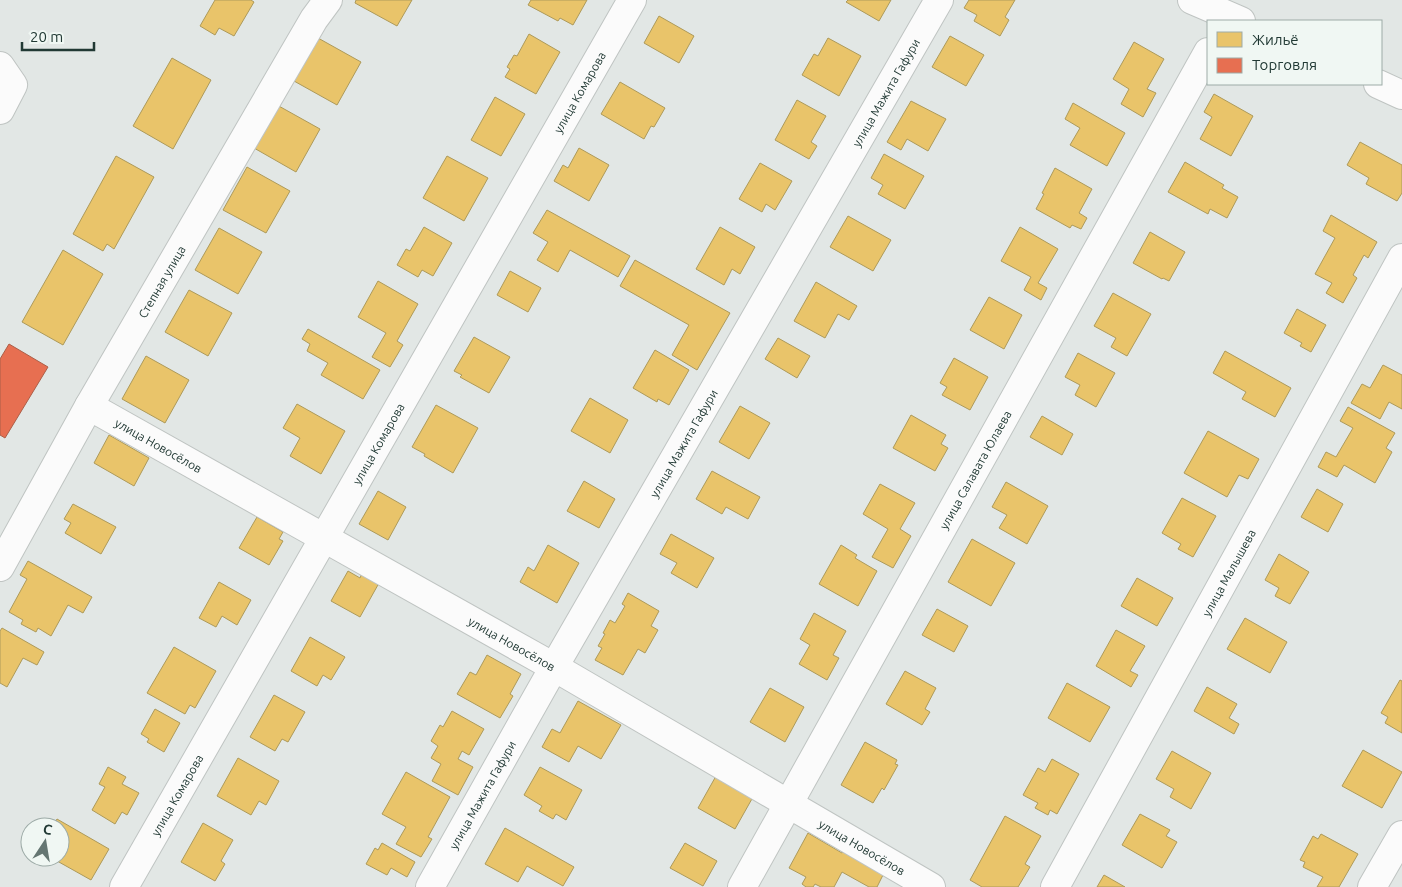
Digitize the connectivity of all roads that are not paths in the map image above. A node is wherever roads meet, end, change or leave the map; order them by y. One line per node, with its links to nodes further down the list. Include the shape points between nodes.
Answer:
1 (328, 0): 12 (street, Степная улица)
2 (632, 0): 13 (street, улица Комарова)
3 (939, 0): 15 (street, улица Мажита Гафури)
4 (1192, 0): 5 (street)
5 (1232, 19)
6 (1207, 54): 16 (street, улица Салавата Юлаева)
7 (0, 66): 10 (street, via 13,85)
8 (1380, 85): 9 (street)
9 (1402, 94)
10 (0, 110)
11 (1402, 258): 22 (street, улица Малышева)
12 (88, 406): 13 (street, улица Новосёлов); 14 (street, Степная улица)
13 (324, 538): 15 (street, улица Новосёлов); 18 (street, улица Комарова)
14 (4, 550)
15 (554, 667): 16 (street, улица Новосёлов); 19 (street, улица Мажита Гафури)
16 (789, 803): 20 (street, улица Салавата Юлаева); 21 (street, улица Новосёлов)
17 (1402, 835): 23 (street)
18 (124, 887)
19 (430, 887)
20 (742, 887)
21 (931, 887)
22 (1055, 887)
23 (1372, 887)

